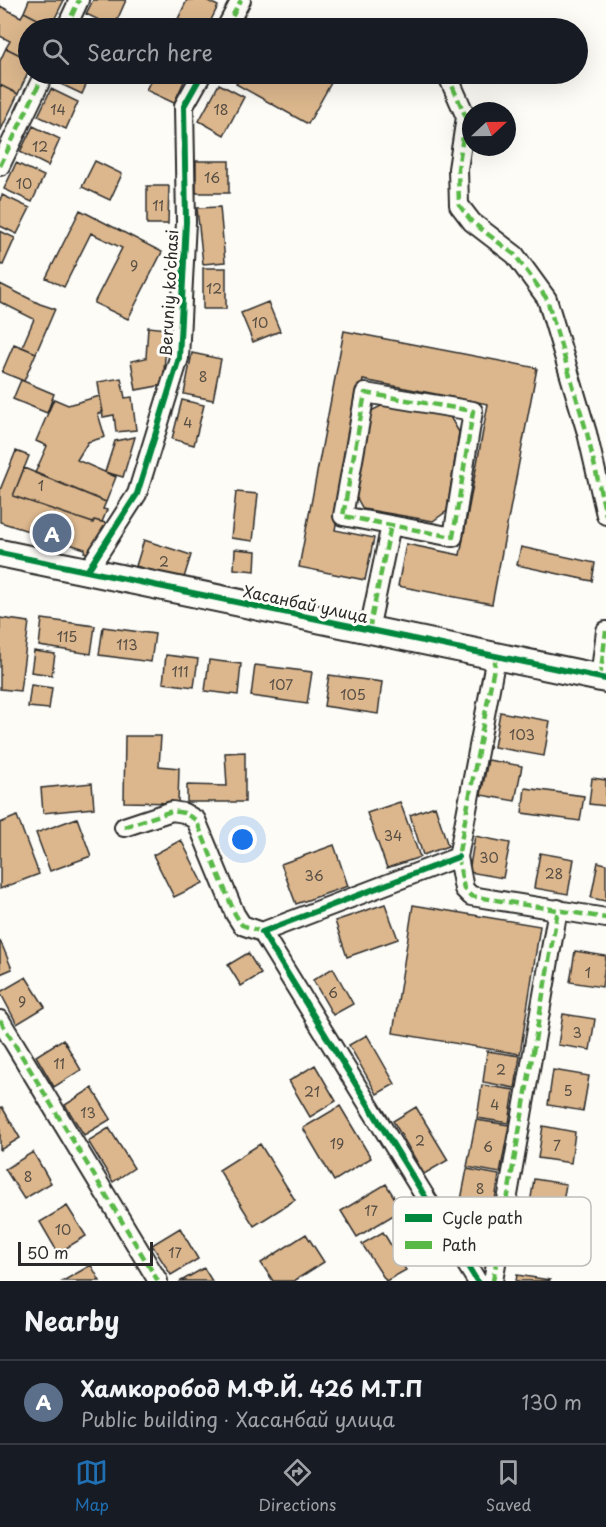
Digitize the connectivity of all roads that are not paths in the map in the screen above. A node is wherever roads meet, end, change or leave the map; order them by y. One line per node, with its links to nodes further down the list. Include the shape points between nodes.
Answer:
1 (79, 0): 3 (street)
2 (241, 0): 4 (street)
3 (71, 18)
4 (231, 18)
5 (39, 84): 8 (street)
6 (196, 84): 13 (street, Beruniy ko'chasi, via 184,106 186,222 179,358 137,494)
7 (451, 84): 9 (street, via 466,117 458,168 459,205 472,222 515,255 547,299)
8 (0, 166)
9 (604, 495): 10 (street)
10 (606, 515)
11 (391, 525): 11 (street, via 344,516 365,393 473,411 453,537); 14 (street)
12 (0, 553): 13 (street, Хасанбай улица)
13 (88, 570): 14 (street, Хасанбай улица)
14 (369, 630): 16 (street, Хасанбай улица)
15 (606, 632): 17 (street)
16 (496, 657): 17 (street, Хасанбай улица); 19 (street)
17 (603, 678)
18 (124, 827): 22 (street, via 172,810 195,820 235,914 242,925)
19 (458, 857): 20 (street, via 464,889 471,896); 22 (street)
20 (558, 909): 21 (street); 25 (street)
21 (606, 918)
22 (262, 932): 24 (street)
23 (0, 1020): 28 (street)
24 (425, 1197)
25 (508, 1197)
26 (468, 1266): 29 (street)
27 (496, 1266): 30 (street)
28 (158, 1281)
29 (477, 1281)
30 (493, 1281)

